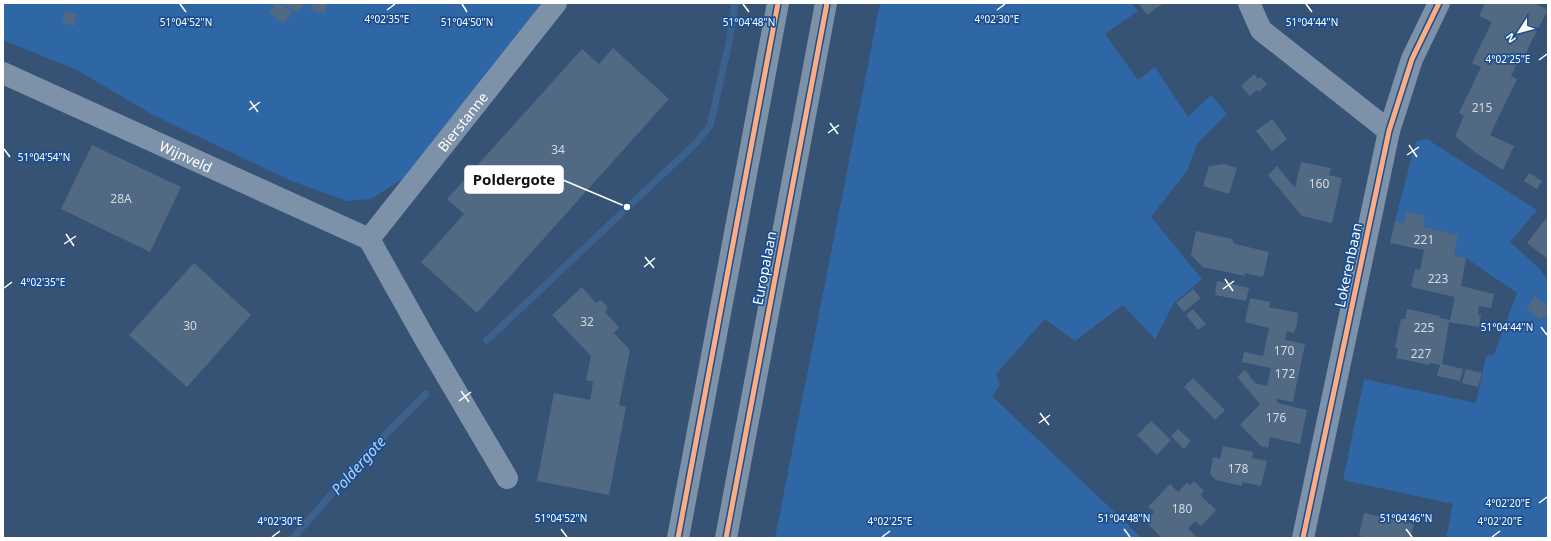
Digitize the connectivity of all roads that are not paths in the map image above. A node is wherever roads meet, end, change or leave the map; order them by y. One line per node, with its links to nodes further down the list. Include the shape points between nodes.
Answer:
1 (556, 3): 8 (street, Bierstanne)
2 (778, 3): 10 (highway)
3 (826, 3): 11 (highway, Europalaan)
4 (1249, 3): 7 (street, via 1260,30)
5 (1439, 3): 7 (street, Lokerenbaan, via 1412,58)
6 (3, 73): 8 (street, Wijnveld)
7 (1389, 131): 12 (street, Lokerenbaan)
8 (369, 239): 9 (street)
9 (508, 478)
10 (678, 538)
11 (726, 538)
12 (1303, 538)

